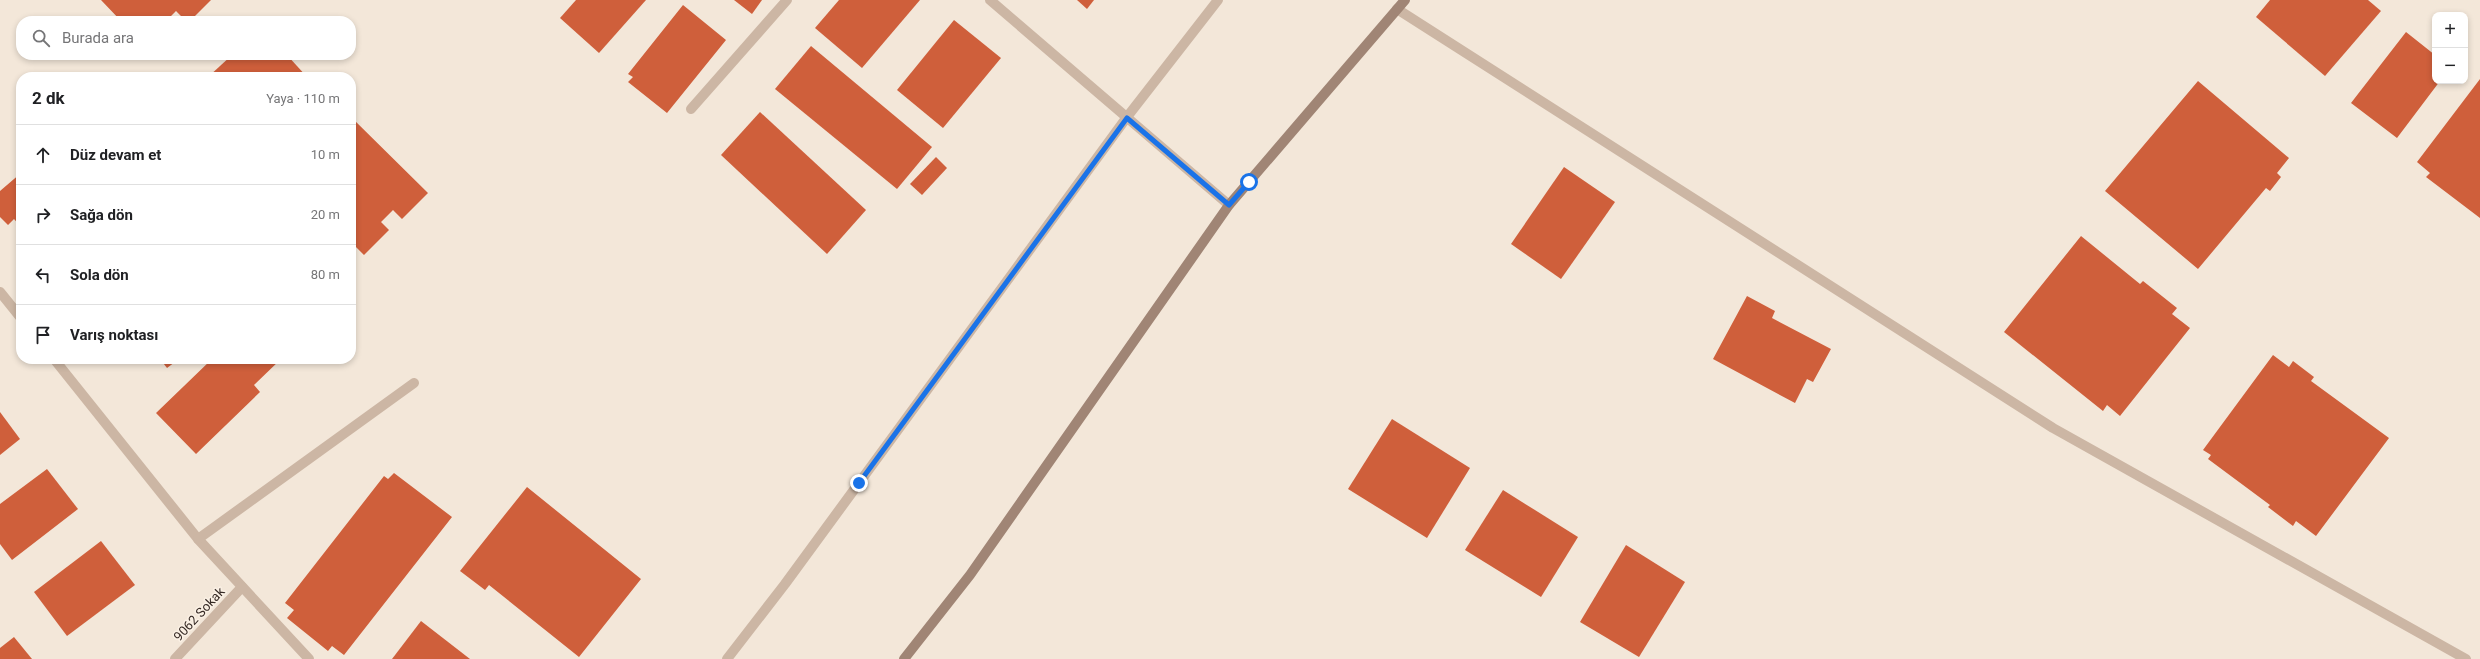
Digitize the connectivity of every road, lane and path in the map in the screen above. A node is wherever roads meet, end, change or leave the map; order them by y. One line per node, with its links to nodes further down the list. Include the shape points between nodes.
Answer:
1 (787, 0): 6 (street)
2 (990, 0): 7 (street)
3 (1218, 0): 7 (street)
4 (1405, 0): 5 (main road)
5 (1397, 9): 8 (main road); 19 (street, via 2053,428)
6 (691, 109)
7 (1127, 118): 8 (street); 17 (street)
8 (1229, 205): 18 (main road, via 970,575)
9 (0, 292): 10 (street)
10 (16, 312)
11 (58, 364): 13 (street)
12 (414, 383): 13 (street)
13 (198, 539): 14 (street)
14 (242, 586): 15 (street, 9062 Sokak); 16 (street)
15 (175, 659)
16 (309, 659)
17 (727, 659)
18 (904, 659)
19 (2466, 659)

